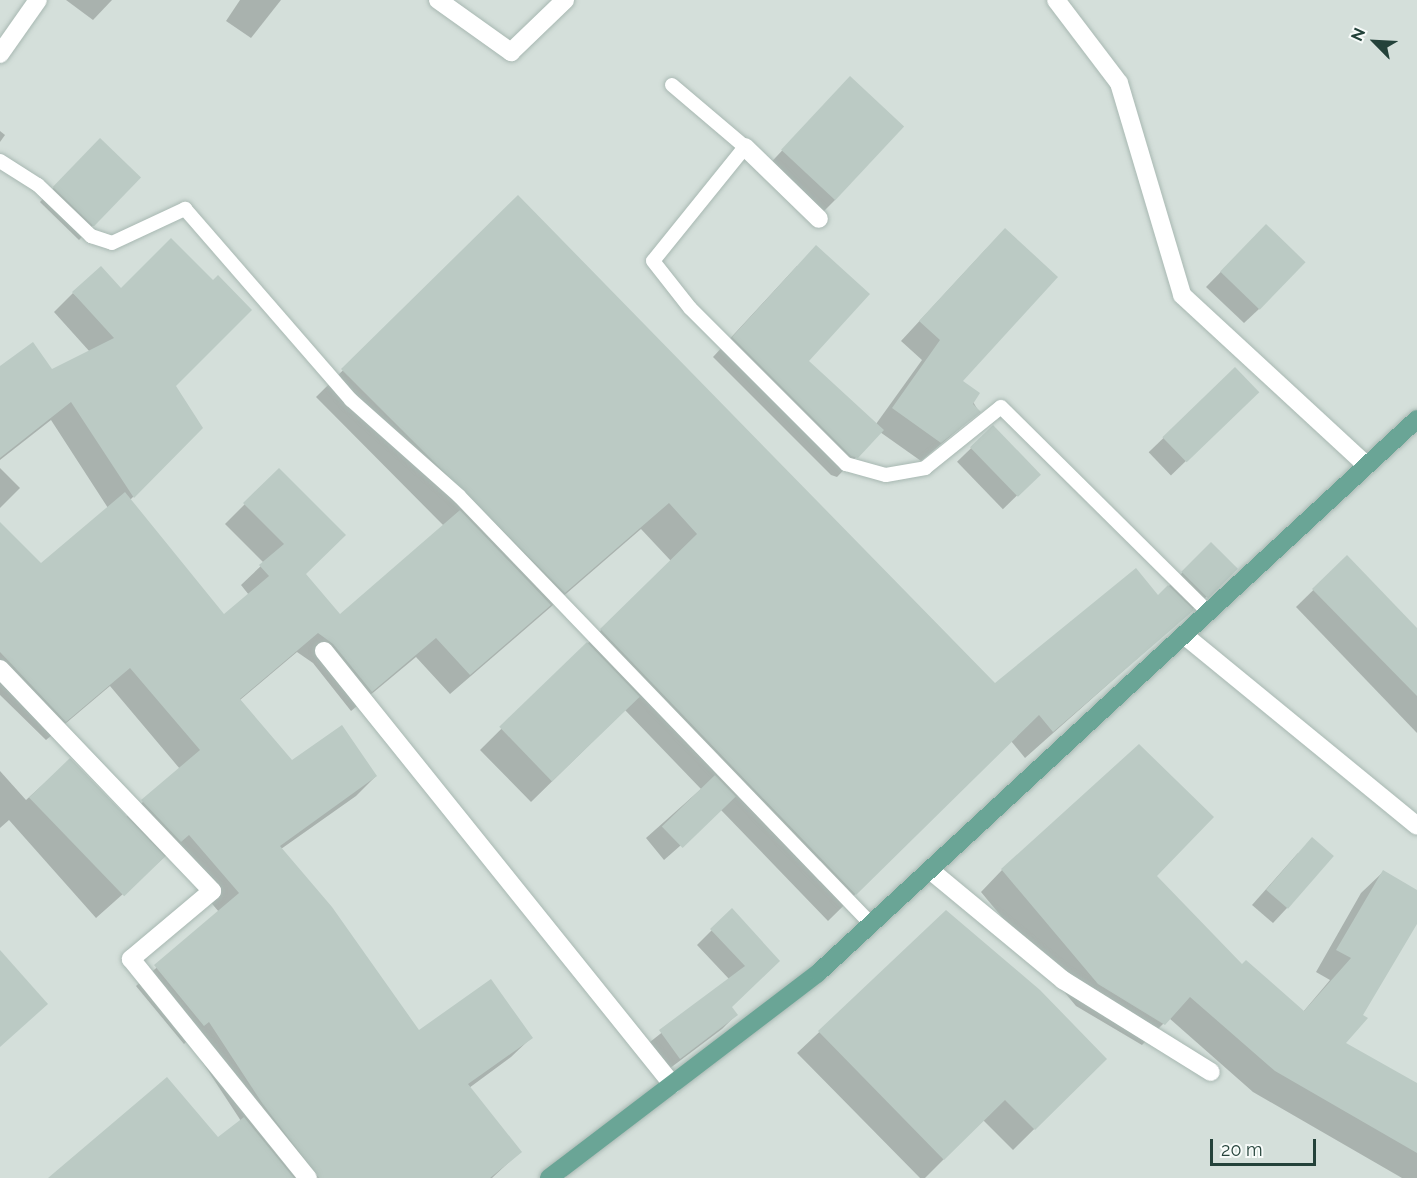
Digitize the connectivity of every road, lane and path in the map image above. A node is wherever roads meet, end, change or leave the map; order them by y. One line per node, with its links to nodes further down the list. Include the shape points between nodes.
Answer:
1 (38, 0): 5 (street)
2 (438, 0): 3 (street, via 511,52)
3 (565, 0)
4 (1056, 0): 11 (street, via 1119,83 1182,295)
5 (0, 54)
6 (672, 85): 7 (lane)
7 (745, 147): 9 (street); 12 (lane, via 653,261 690,308 846,464 886,475 925,468 1001,407)
8 (0, 161): 18 (lane, via 38,185 91,236 112,243 185,209 351,400 459,496)
9 (819, 219)
10 (1417, 419): 11 (main road)
11 (1366, 465): 12 (main road)
12 (1208, 612): 13 (main road)
13 (1184, 635): 16 (street); 17 (main road)
14 (324, 651): 20 (street)
15 (0, 669): 21 (street, via 212,891 131,959)
16 (1417, 826)
17 (930, 870): 18 (main road); 19 (street, via 1063,980)
18 (871, 924): 20 (main road, via 818,973)
19 (1211, 1072)
20 (672, 1084): 22 (main road)
21 (308, 1178)
22 (549, 1178)

